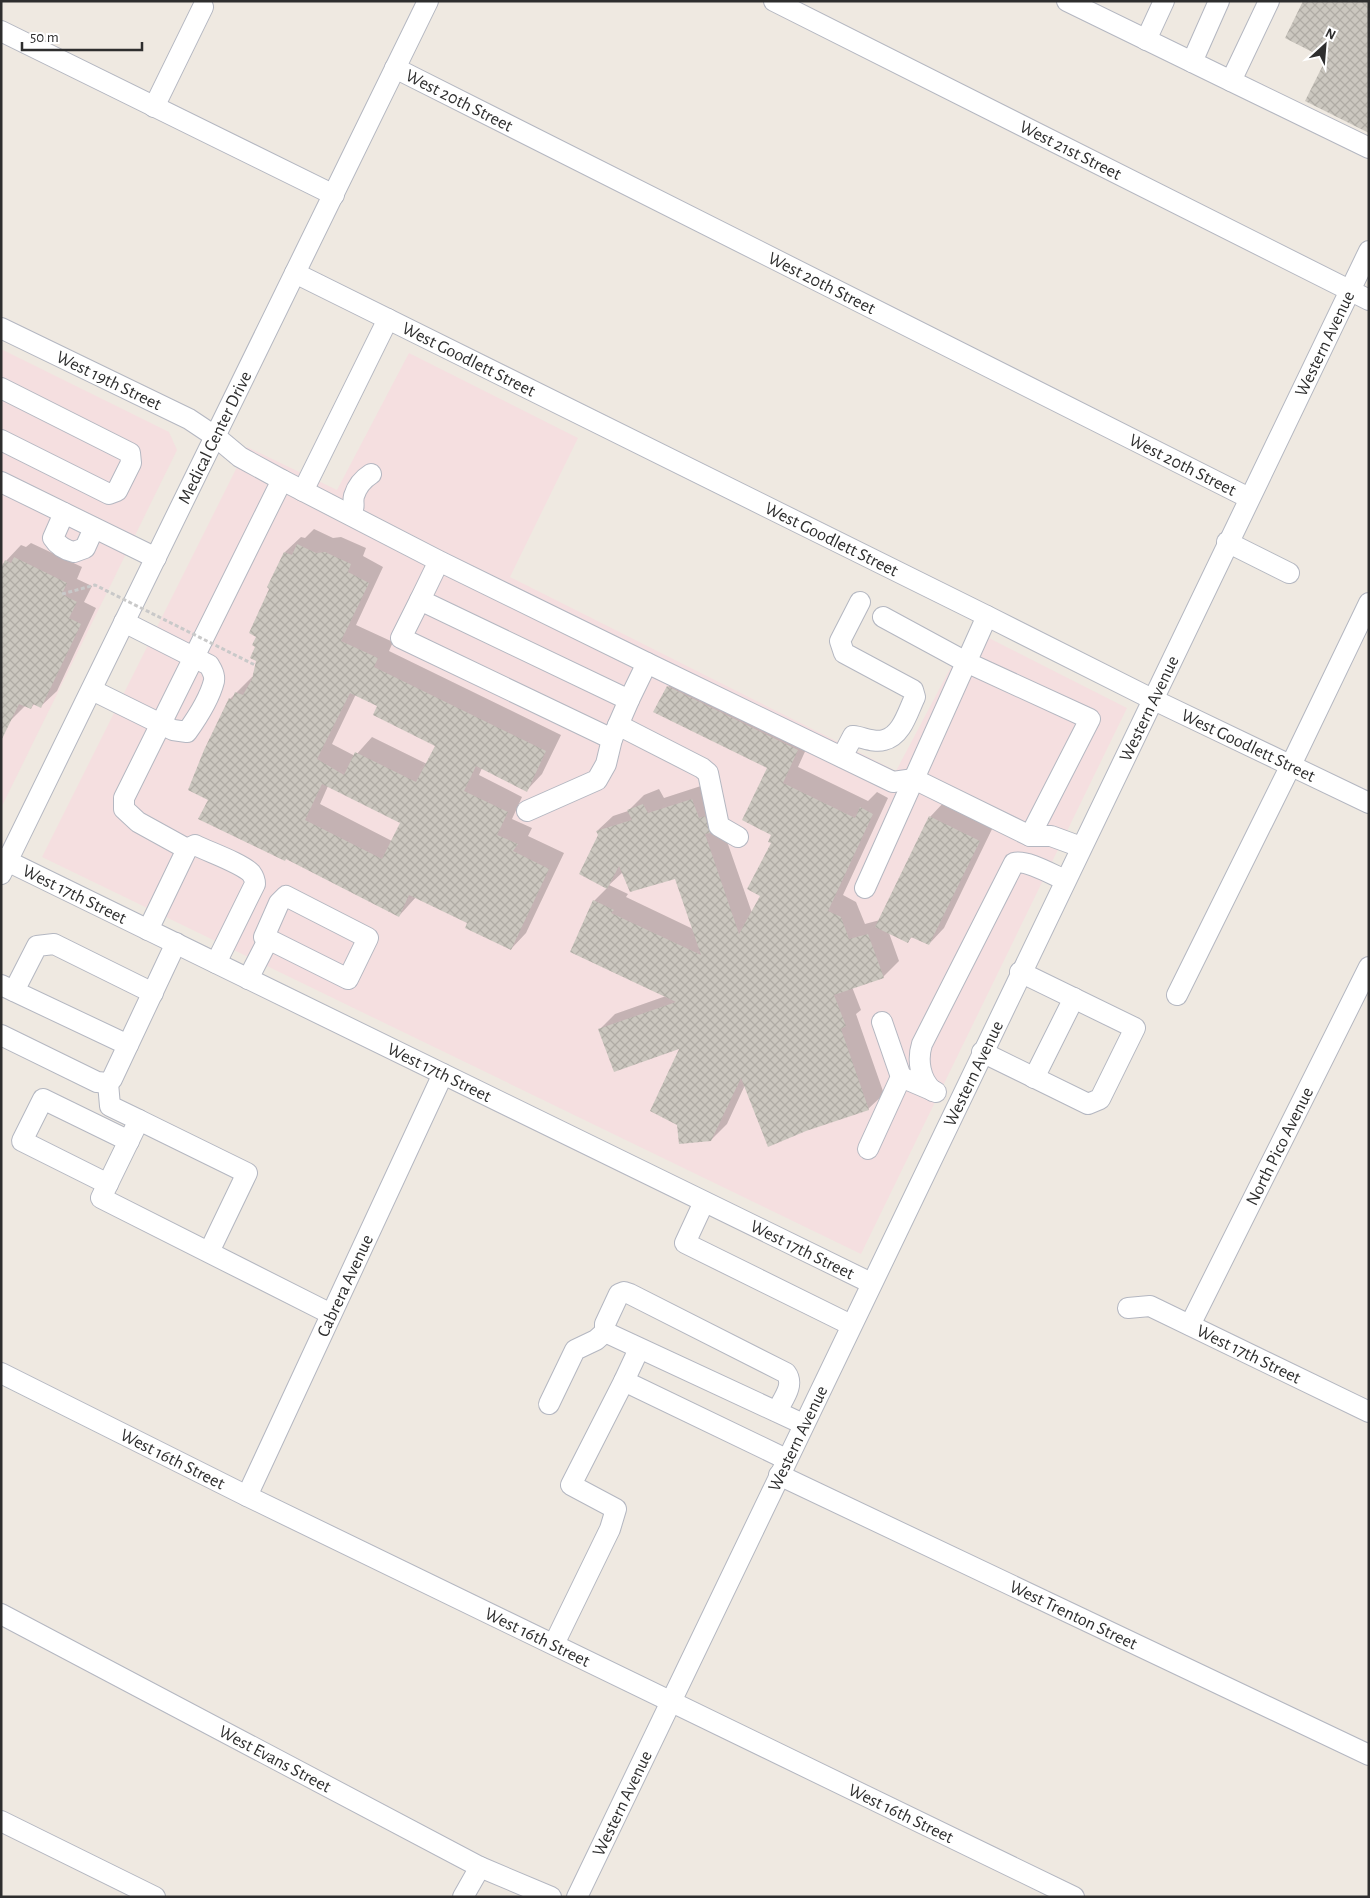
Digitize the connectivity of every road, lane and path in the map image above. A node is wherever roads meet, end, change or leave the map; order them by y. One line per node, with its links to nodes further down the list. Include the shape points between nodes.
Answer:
1 (428, 1): 11 (street, Medical Center Drive)
2 (774, 1): 18 (street, West 21st Street)
3 (1068, 1): 9 (street)
4 (1164, 1): 9 (street)
5 (1219, 1): 10 (street)
6 (1269, 1): 12 (street)
7 (203, 7): 13 (street)
8 (1, 31): 13 (street)
9 (1146, 40): 10 (street)
10 (1192, 62): 12 (street)
11 (395, 68): 15 (street, Medical Center Drive); 29 (street, West 20th Street)
12 (1231, 82): 14 (street)
13 (154, 107): 15 (street)
14 (1369, 148)
15 (334, 195): 17 (street, Medical Center Drive)
16 (1369, 251): 18 (street, Western Avenue)
17 (295, 273): 20 (street, West Goodlett Street); 23 (street, Medical Center Drive)
18 (1349, 290): 19 (street, West 21st Street); 29 (street, Western Avenue)
19 (1369, 300)
20 (388, 320): 28 (street); 41 (street, West Goodlett Street)
21 (1, 328): 23 (street, West 19th Street, via 189,419)
22 (1, 388): 24 (street, via 130,453 131,463 117,491 109,494)
23 (216, 436): 26 (street, West 19th Street, via 240,457); 34 (street, Medical Center Drive)
24 (1, 440)
25 (371, 474): 30 (street, via 362,480 353,497)
26 (282, 480): 28 (street, West 19th Street); 44 (street)
27 (1, 482): 31 (street)
28 (303, 491): 30 (street, West 19th Street)
29 (1249, 498): 33 (street, Western Avenue)
30 (353, 511): 35 (street, West 19th Street)
31 (64, 513): 32 (street); 32 (street, via 53,538 64,548 74,552 85,548)
32 (94, 528): 34 (street)
33 (1227, 542): 36 (street); 49 (street, Western Avenue)
34 (156, 558): 43 (street, Medical Center Drive)
35 (439, 561): 38 (street); 46 (street, West 19th Street)
36 (1290, 573)
37 (62, 594): 47 (path, bridge, via 95,585)
38 (420, 600): 50 (street); 52 (street, via 401,638)
39 (860, 602): 53 (street, via 840,640 844,653 913,690 915,697 898,732 885,740 853,736)
40 (1369, 602): 54 (street)
41 (987, 616): 45 (street); 49 (street, West Goodlett Street)
42 (883, 617): 45 (street)
43 (124, 622): 44 (street); 48 (street, Medical Center Drive)
44 (193, 657): 51 (street); 51 (street, via 210,665 214,679 197,719 187,732)
45 (966, 662): 55 (street); 58 (street, via 1090,720)
46 (647, 663): 50 (street); 53 (street, West 19th Street)
47 (255, 665)
48 (92, 690): 51 (street); 62 (street, Medical Center Drive)
49 (1152, 699): 54 (street, West Goodlett Street); 60 (street, Western Avenue)
50 (629, 700): 52 (street)
51 (162, 724): 61 (street, via 124,798 124,809 138,822)
52 (615, 732): 57 (street, via 606,764 597,780); 59 (street, via 708,773 719,826)
53 (842, 757): 55 (street, West 19th Street, via 893,782)
54 (1291, 765): 56 (street, West Goodlett Street); 74 (street)
55 (914, 779): 58 (street); 64 (street)
56 (1369, 803)
57 (527, 812)
58 (1030, 836): 60 (street, via 1051,836)
59 (738, 837)
60 (1081, 847): 63 (street, Western Avenue)
61 (187, 849): 65 (street); 68 (street, via 195,845 250,872 254,879)
62 (3, 864): 65 (street, West 17th Street)
63 (1065, 880): 70 (street, Western Avenue); 84 (street, via 1034,866 1014,863 922,1044 920,1064)
64 (865, 888)
65 (148, 930): 67 (street, West 17th Street)
66 (268, 940): 66 (street, via 348,979 368,938 286,896 279,903 264,937); 71 (street)
67 (176, 944): 68 (street, West 17th Street); 73 (street)
68 (216, 963): 71 (street, West 17th Street)
69 (1369, 966): 98 (street, North Pico Avenue)
70 (1020, 972): 75 (street); 79 (street, Western Avenue)
71 (248, 979): 80 (street, West 17th Street)
72 (8, 988): 73 (street, via 37,946 54,944); 78 (street)
73 (153, 993): 78 (street)
74 (1177, 995)
75 (1074, 998): 82 (street); 82 (street, via 1135,1028 1100,1098 1088,1104)
76 (882, 1022): 81 (street)
77 (1, 1035): 83 (street, via 97,1082)
78 (128, 1045): 83 (street)
79 (982, 1052): 82 (street); 85 (street, Western Avenue)
80 (443, 1074): 92 (street, West 17th Street); 96 (street, Cabrera Avenue)
81 (901, 1078): 84 (street); 90 (street)
82 (1034, 1078)
83 (108, 1083): 86 (street)
84 (933, 1091): 85 (street)
85 (958, 1102): 94 (street, Western Avenue)
86 (110, 1106): 87 (street); 88 (street, via 98,1108)
87 (140, 1120): 89 (street); 93 (street, via 247,1173)
88 (91, 1122): 89 (street); 91 (street, via 43,1099 22,1141)
89 (129, 1141): 91 (street)
90 (868, 1149)
91 (108, 1184): 93 (street, via 101,1198)
92 (704, 1202): 94 (street, West 17th Street); 97 (street, via 685,1243)
93 (209, 1252): 96 (street)
94 (871, 1283): 97 (street, Western Avenue)
95 (1128, 1308): 98 (street, West 17th Street, via 1150,1306)
96 (331, 1314): 108 (street, Cabrera Avenue)
97 (851, 1324): 106 (street, Western Avenue)
98 (1190, 1325): 105 (street, West 17th Street)
99 (605, 1332): 100 (street); 103 (street, via 575,1350); 104 (street, via 605,1324 619,1294 630,1294 786,1373 790,1384)
100 (639, 1349): 102 (street); 104 (street)
101 (1, 1373): 108 (street, West 16th Street)
102 (624, 1381): 107 (street, West Trenton Street); 110 (street, via 571,1485 616,1509 610,1529)
103 (549, 1404)
104 (777, 1411): 106 (street)
105 (1369, 1412)
106 (803, 1424): 107 (street, Western Avenue)
107 (782, 1467): 111 (street, Western Avenue); 112 (street, West Trenton Street)
108 (247, 1496): 110 (street, West 16th Street)
109 (1, 1614): 114 (street, West Evans Street)
110 (554, 1644): 111 (street, West 16th Street)
111 (670, 1700): 118 (street, Western Avenue); 119 (street, West 16th Street)
112 (1369, 1755)
113 (1, 1822): 115 (street)
114 (480, 1867): 116 (street); 117 (street, West Evans Street)
115 (155, 1897)
116 (463, 1897)
117 (551, 1897)
118 (576, 1897)
119 (1074, 1897)

